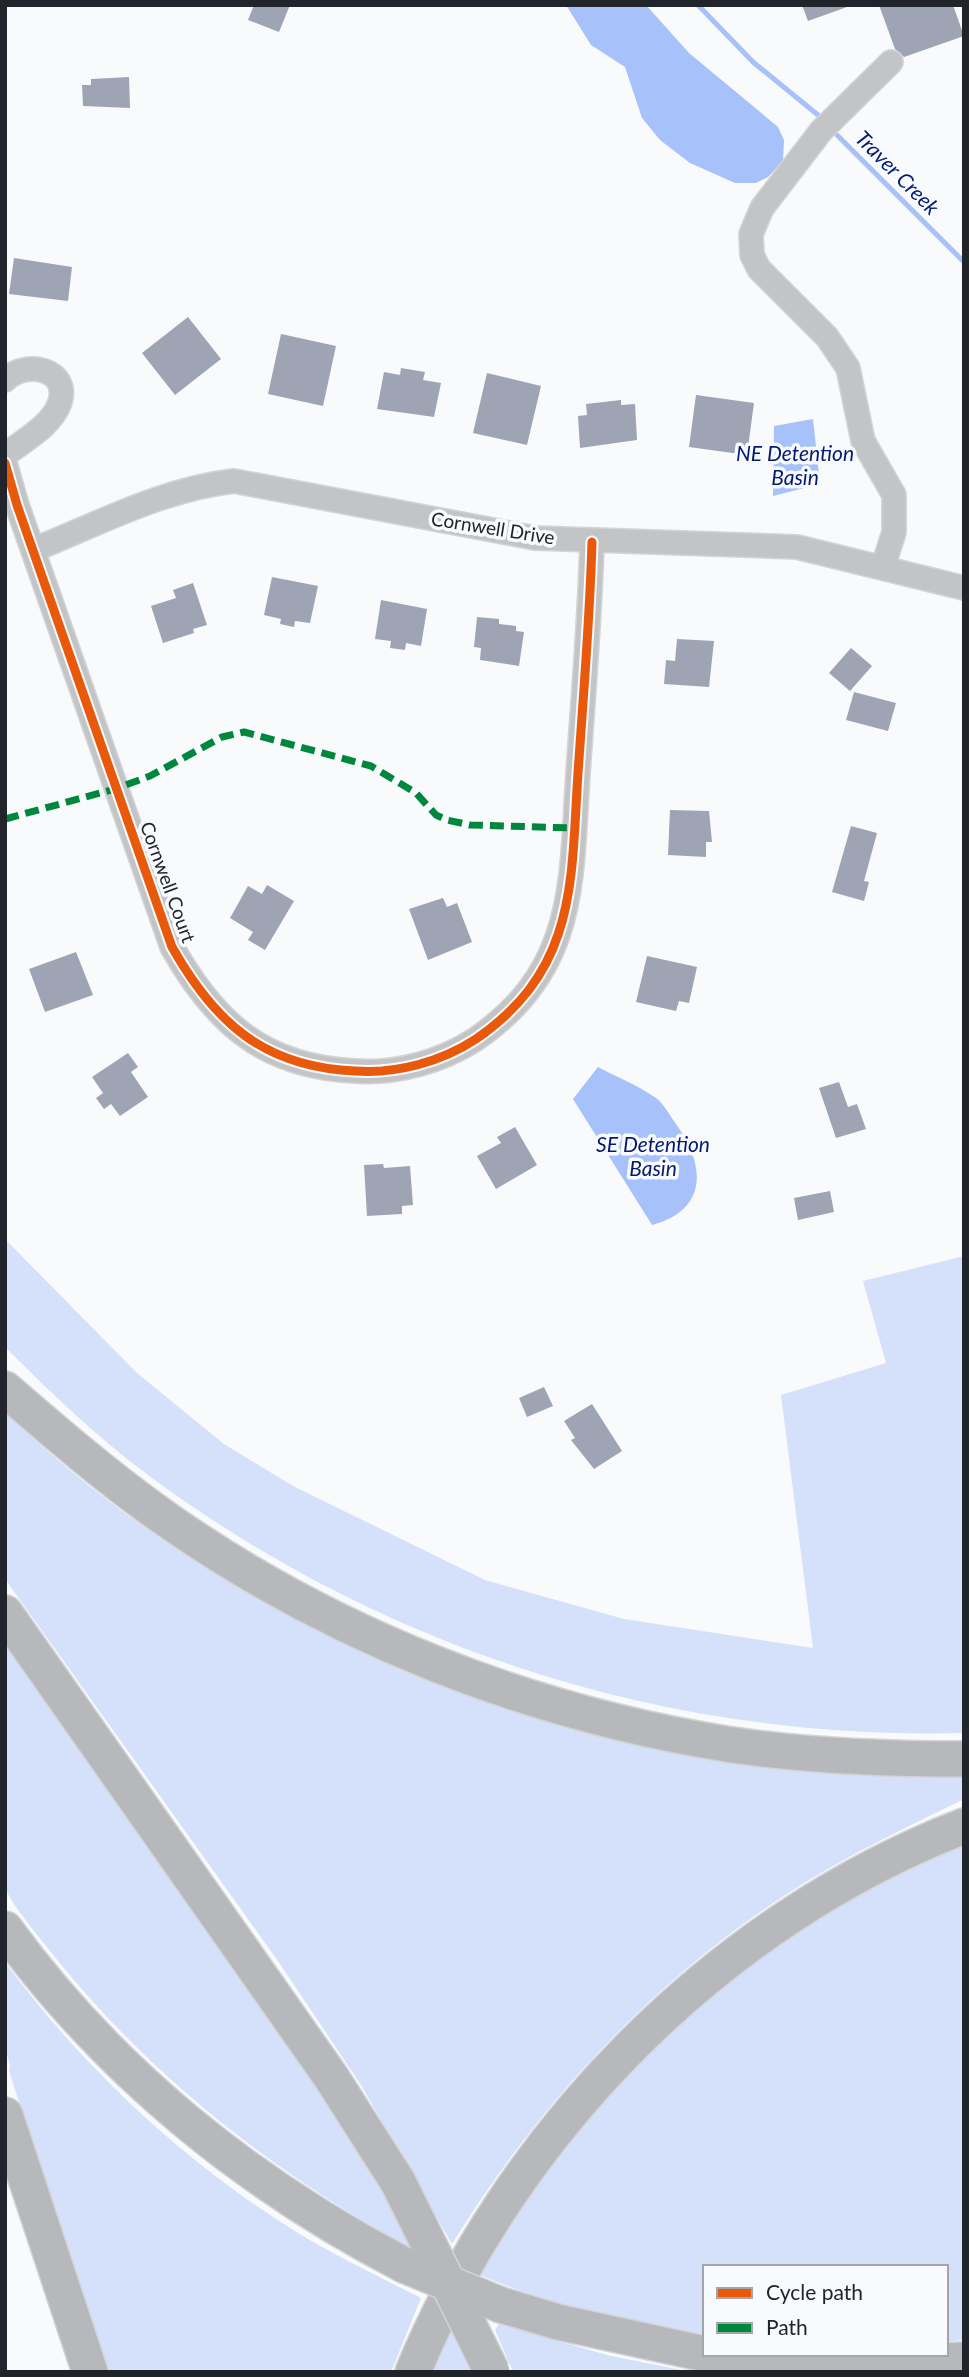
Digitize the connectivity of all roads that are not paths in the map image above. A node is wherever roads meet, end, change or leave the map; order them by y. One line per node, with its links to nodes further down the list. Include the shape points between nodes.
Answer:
1 (891, 62): 7 (street, via 821,131 761,208 751,234 752,255 759,269 827,337 848,368 863,441 894,495 894,532)
2 (5, 380): 3 (street, via 23,368 42,369 60,388 61,400 50,421)
3 (5, 455)
4 (5, 463): 6 (street, Cornwell Court)
5 (592, 542): 6 (street, Cornwell Drive, via 535,538 234,481 172,494); 6 (street, Cornwell Court, via 569,895 549,962 517,1006 479,1037 417,1065 365,1072 308,1065 259,1046 211,1007 189,977 172,947); 7 (street, Cornwell Drive, via 797,547)
6 (33, 550)
7 (883, 567): 8 (street, Cornwell Drive)
8 (964, 588)
9 (5, 1389): 11 (highway, via 97,1468 261,1580 342,1623 457,1673 609,1720 726,1744 811,1754)
10 (5, 1613): 20 (highway, bridge, via 331,2077 398,2182)
11 (964, 1759)
12 (964, 1826): 19 (highway, via 851,1881 756,1938 668,2011 602,2078 528,2168 482,2235)
13 (5, 1928): 15 (highway, bridge, via 96,2038 155,2095 269,2186 335,2229 404,2265 501,2305)
14 (5, 2115): 18 (highway)
15 (703, 2354)
16 (735, 2356): 17 (highway, via 868,2365)
17 (964, 2360)
18 (90, 2372)
19 (413, 2372)
20 (492, 2372)

